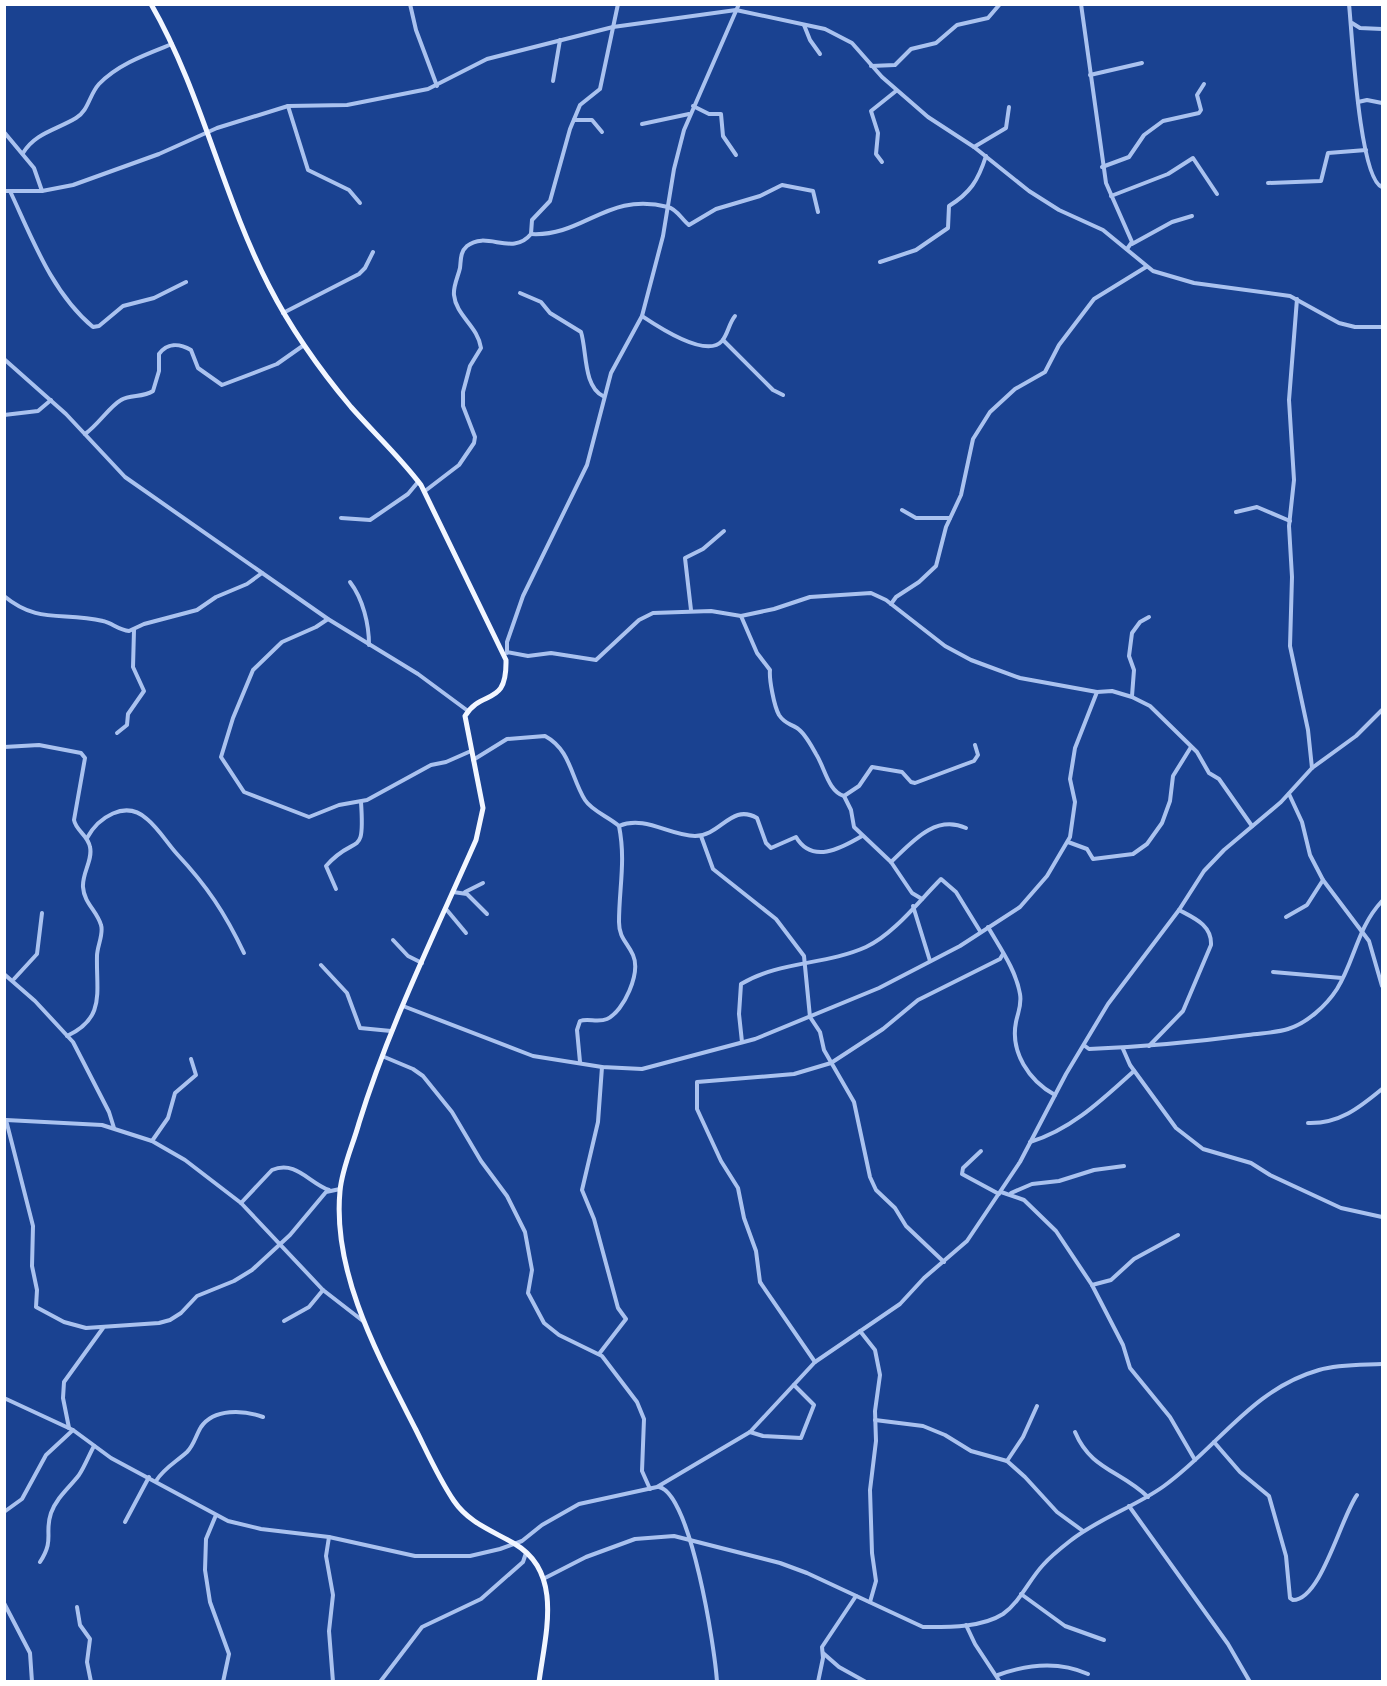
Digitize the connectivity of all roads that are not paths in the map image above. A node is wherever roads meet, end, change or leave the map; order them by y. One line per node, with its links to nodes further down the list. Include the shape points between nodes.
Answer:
1 (152, 4): 14 (main road)
2 (410, 4): 21 (street)
3 (618, 4): 11 (street)
4 (739, 4): 8 (street)
5 (1000, 4): 17 (street, via 987,18 957,25 936,43 911,49 895,64)
6 (1081, 4): 18 (street)
7 (1349, 4): 9 (street)
8 (736, 10): 10 (street); 11 (street); 26 (street)
9 (1351, 20): 12 (street, via 1360,28); 23 (street)
10 (804, 25): 15 (street); 17 (street, via 839,35 852,43)
11 (613, 27): 13 (street); 29 (street, via 600,89 583,101)
12 (1383, 29)
13 (560, 40): 19 (street); 21 (street, via 487,59)
14 (173, 44): 33 (main road, via 186,70); 36 (street, via 109,75 98,85 83,112 32,140)
15 (820, 54)
16 (1142, 63): 18 (street)
17 (871, 66): 22 (street)
18 (1090, 75): 40 (street)
19 (553, 81)
20 (1204, 84): 40 (street, via 1197,95 1199,113 1163,122 1144,135 1129,157)
21 (437, 86): 25 (street, via 347,105)
22 (896, 91): 34 (street); 39 (street, via 871,111 878,133 876,154)
23 (1358, 102): 24 (street); 35 (street)
24 (1383, 103)
25 (288, 106): 33 (street); 47 (street, via 308,171 349,190)
26 (693, 106): 28 (street); 37 (street, via 710,114 721,114 723,136)
27 (1009, 107): 34 (street, via 1004,130)
28 (690, 114): 30 (street); 48 (street)
29 (574, 120): 32 (street, via 592,120); 51 (street, via 550,201 532,220)
30 (642, 124)
31 (4, 132): 36 (street)
32 (602, 132)
33 (206, 133): 43 (street, via 73,185); 60 (main road, via 249,242)
34 (974, 147): 38 (street)
35 (1366, 150): 41 (street, via 1328,153 1321,181); 42 (street, via 1375,182)
36 (22, 153): 43 (street, via 38,175)
37 (736, 155)
38 (986, 156): 53 (street, via 1059,210 1103,230); 55 (street, via 976,183 949,206 948,228 916,250)
39 (882, 162)
40 (1102, 167): 46 (street)
41 (1268, 183)
42 (1383, 187)
43 (42, 190): 44 (street)
44 (7, 191): 57 (street, via 65,296 93,327 123,306 154,298)
45 (1217, 194): 46 (street, via 1194,158 1168,174)
46 (1111, 196): 52 (street)
47 (360, 203)
48 (668, 206): 49 (street, via 689,225 716,209 785,184 813,191); 51 (street, via 624,205 593,215 564,232); 61 (street)
49 (818, 212)
50 (1192, 216): 52 (street, via 1172,222)
51 (531, 234): 73 (street, via 521,243 508,245 477,241 462,254 454,298 478,333 481,348 466,374 463,392 463,405 475,437 459,465)
52 (1132, 244): 53 (street)
53 (1127, 249): 56 (street)
54 (373, 252): 60 (street, via 363,272)
55 (880, 262)
56 (1146, 267): 59 (street, via 1194,283); 78 (street, via 1094,299 1059,345 1045,372 1015,389 990,411 973,439 962,495)
57 (186, 282)
58 (520, 293): 68 (street, via 541,302 550,313 581,332 586,365)
59 (1297, 299): 63 (street, via 1355,327); 79 (street, via 1289,400 1294,480)
60 (283, 313): 65 (main road)
61 (642, 316): 64 (street, via 697,345 712,346); 68 (street)
62 (735, 316): 64 (street)
63 (1383, 327)
64 (723, 340): 67 (street, via 773,390)
65 (304, 345): 71 (street, via 277,364 222,385 198,368 191,350 178,345 165,347 159,354 153,391 122,399); 72 (main road, via 349,404)
66 (4, 359): 69 (street)
67 (783, 395)
68 (603, 396): 91 (street, via 587,465 523,596)
69 (51, 400): 70 (street, via 38,411); 71 (street)
70 (4, 414)
71 (85, 434): 81 (street, via 125,477)
72 (418, 481): 73 (main road); 74 (street)
73 (424, 490): 74 (street); 92 (main road)
74 (408, 494): 77 (street, via 370,520)
75 (902, 510): 78 (street, via 916,518)
76 (1236, 512): 79 (street, via 1257,507)
77 (342, 518)
78 (950, 518): 84 (street, via 933,571)
79 (1290, 521): 103 (street, via 1290,646)
80 (724, 531): 85 (street, via 685,558)
81 (262, 573): 88 (street); 89 (street, via 197,610)
82 (350, 582): 90 (street, via 361,599)
83 (4, 596): 89 (street, via 33,614 104,621 125,631)
84 (891, 604): 86 (street, via 871,593 827,595); 93 (street, via 970,660 1029,680)
85 (692, 610): 86 (street); 91 (street, via 645,616 596,660)
86 (741, 616): 105 (street, via 757,653 770,670 780,717 786,725 797,728 829,781)
87 (1149, 617): 94 (street, via 1132,633)
88 (328, 619): 90 (street); 106 (street, via 282,642 253,670 221,757 244,792 303,817)
89 (134, 630): 97 (street, via 133,667 144,691 128,714 127,725)
90 (369, 646): 96 (street, via 418,674)
91 (507, 652): 92 (street)
92 (506, 660): 96 (main road, via 507,676 500,691)
93 (1097, 692): 94 (street, via 1112,691); 113 (street, via 1075,748 1070,779 1075,802)
94 (1132, 697): 100 (street, via 1150,706)
95 (1383, 710): 103 (street, via 1356,736)
96 (468, 711): 101 (main road, via 464,724)
97 (117, 733)
98 (975, 745): 105 (street, via 978,755 974,761 915,783 902,772 872,767 859,786)
99 (4, 747): 112 (street, via 39,745 84,755 74,820)
100 (1191, 747): 108 (street); 113 (street, via 1173,776 1162,823 1143,849 1102,860)
101 (471, 751): 102 (main road); 106 (street, via 431,765)
102 (473, 760): 107 (street, via 507,739 545,736 569,762 586,802); 118 (main road, via 482,796 482,819)
103 (1312, 768): 104 (street)
104 (1289, 794): 108 (street); 115 (street)
105 (844, 796): 111 (street, via 854,827)
106 (361, 802): 117 (street, via 361,840 326,866)
107 (619, 826): 110 (street, via 634,822); 154 (street, via 624,858 619,934 634,956 635,967 625,1000 614,1015 580,1022)
108 (1252, 826): 124 (street, via 1214,859)
109 (966, 828): 114 (street, via 946,823 935,826)
110 (701, 836): 111 (street, via 732,816 744,813 757,818 771,848 796,837 802,848 820,852); 136 (street, via 713,869 784,927)
111 (862, 836): 114 (street)
112 (87, 838): 133 (street, via 106,816 127,811 147,818 215,898); 147 (street, via 91,850 83,886 101,925 98,1001 92,1017)
113 (1068, 842): 128 (street, via 1026,902)
114 (891, 862): 120 (street, via 912,893)
115 (1323, 880): 127 (street, via 1307,905); 129 (street)
116 (483, 883): 119 (street)
117 (336, 889)
118 (453, 892): 119 (street); 123 (main road)
119 (464, 893): 126 (street)
120 (922, 899): 122 (street); 130 (street, via 941,879 956,892)
121 (1383, 901): 129 (street)
122 (913, 906): 135 (street); 136 (street, via 873,944)
123 (446, 909): 131 (street); 137 (main road)
124 (1179, 910): 149 (street, via 1108,1004); 150 (street, via 1206,926 1211,945 1183,1011)
125 (42, 913): 142 (street, via 37,954)
126 (487, 914)
127 (1286, 917)
128 (988, 927): 130 (street); 134 (street)
129 (1362, 930): 141 (street); 143 (street)
130 (980, 931): 135 (street)
131 (466, 933)
132 (393, 939): 137 (street, via 408,956)
133 (244, 952)
134 (1003, 954): 155 (street, via 910,1005 883,1029); 159 (street, via 1020,994 1015,1036 1019,1054 1030,1077)
135 (930, 961): 145 (street)
136 (807, 962): 145 (street); 148 (street, via 758,976 740,986)
137 (422, 963): 144 (main road)
138 (321, 966): 146 (street, via 347,993 360,1028)
139 (1273, 972): 141 (street)
140 (4, 974): 142 (street)
141 (1342, 978): 150 (street, via 1320,1009 1289,1029)
142 (14, 979): 147 (street)
143 (1383, 986)
144 (403, 1006): 146 (main road); 154 (street, via 504,1047 533,1056)
145 (810, 1017): 148 (street); 155 (street)
146 (392, 1031): 152 (main road)
147 (67, 1036): 162 (street, via 83,1059)
148 (742, 1042): 156 (street, via 655,1067)
149 (1085, 1046): 151 (street); 159 (street)
150 (1149, 1046): 151 (street)
151 (1123, 1049): 157 (street)
152 (382, 1056): 167 (main road); 182 (street, via 423,1076 452,1112 507,1196 525,1232 532,1270 528,1293 544,1323 559,1335)
153 (191, 1059): 163 (street, via 196,1075 175,1093 168,1118)
154 (580, 1062): 156 (street)
155 (831, 1063): 175 (street, via 854,1102 876,1190); 183 (street, via 794,1074 700,1080 696,1089 700,1117 738,1188 756,1251 760,1282)
156 (603, 1067): 182 (street, via 598,1122 582,1190 594,1219 618,1308 626,1319)
157 (1134, 1071): 164 (street, via 1095,1107 1051,1136); 172 (street, via 1176,1128 1203,1149 1251,1163 1341,1208)
158 (1383, 1089): 161 (street, via 1346,1116)
159 (1055, 1095): 164 (street)
160 (5, 1120): 162 (street); 180 (street, via 33,1226 36,1307 72,1325)
161 (1308, 1123)
162 (114, 1129): 163 (street)
163 (152, 1142): 171 (street, via 185,1160)
164 (1030, 1142): 169 (street)
165 (981, 1151): 169 (street, via 963,1168 962,1174)
166 (1124, 1166): 170 (street, via 1032,1184)
167 (340, 1189): 168 (street); 179 (main road, via 345,1256)
168 (330, 1190): 171 (street, via 300,1172 279,1167); 174 (street)
169 (1000, 1193): 170 (street); 175 (street, via 967,1241)
170 (1010, 1193): 176 (street, via 1047,1219)
171 (241, 1203): 174 (street)
172 (1383, 1217)
173 (1178, 1235): 176 (street, via 1139,1256 1112,1280)
174 (280, 1245): 177 (street); 180 (street, via 252,1270 197,1296 170,1320)
175 (944, 1262): 181 (street, via 900,1304)
176 (1092, 1285): 195 (street, via 1123,1345 1130,1368 1170,1417)
177 (323, 1290): 178 (street, via 309,1307); 179 (street)
178 (284, 1321)
179 (366, 1322): 210 (main road, via 393,1385 454,1501 477,1524)
180 (104, 1328): 190 (street, via 64,1382 63,1398)
181 (860, 1331): 183 (street); 189 (street, via 875,1350 880,1375)
182 (599, 1354): 200 (street, via 642,1409 642,1472)
183 (815, 1362): 185 (street)
184 (1383, 1364): 193 (street, via 1322,1369 1298,1376 1270,1391)
185 (794, 1385): 191 (street); 191 (street, via 814,1405 801,1438)
186 (4, 1398): 190 (street)
187 (1037, 1406): 196 (street)
188 (263, 1417): 198 (street, via 215,1415 201,1427 190,1449)
189 (875, 1420): 196 (street, via 923,1426 971,1451); 216 (street, via 870,1510 876,1581)
190 (71, 1429): 194 (street); 204 (street, via 46,1455 22,1499)
191 (750, 1432): 199 (street)
192 (1075, 1432): 202 (street, via 1092,1460 1132,1482)
193 (1214, 1442): 195 (street); 201 (street, via 1240,1472 1269,1496 1286,1556 1293,1600 1301,1599 1314,1588)
194 (94, 1446): 197 (street); 212 (street, via 52,1512 50,1545)
195 (1195, 1460): 202 (street)
196 (1007, 1461): 207 (street, via 1057,1512)
197 (149, 1478): 198 (street); 206 (street)
198 (156, 1481): 205 (street)
199 (657, 1487): 200 (street); 209 (street, via 666,1489 675,1499)
200 (650, 1489): 210 (street, via 579,1504)
201 (1357, 1495)
202 (1148, 1497): 203 (street)
203 (1129, 1506): 207 (street); 234 (street, via 1228,1644)
204 (4, 1512)
205 (216, 1515): 208 (street, via 261,1529); 226 (street, via 206,1539 206,1578 210,1602 229,1654)
206 (125, 1522)
207 (1083, 1531): 214 (street, via 1042,1565)
208 (329, 1537): 210 (street, via 415,1556 470,1556); 227 (street, via 326,1556 333,1595 329,1631)
209 (688, 1538): 213 (street, via 635,1539); 215 (street, via 780,1563); 230 (street, via 697,1558)
210 (515, 1544): 211 (main road)
211 (526, 1553): 213 (main road); 228 (street, via 523,1562 482,1599 422,1627)
212 (40, 1562)
213 (545, 1578): 229 (main road, via 548,1599)
214 (1021, 1594): 219 (street, via 1001,1615); 220 (street, via 1065,1626)
215 (856, 1596): 216 (street); 221 (street, via 823,1645)
216 (870, 1602): 219 (street, via 923,1627)
217 (4, 1603): 224 (street, via 30,1653)
218 (77, 1606): 225 (street, via 80,1625 90,1639 87,1662)
219 (966, 1625): 223 (street)
220 (1104, 1640)
221 (825, 1658): 231 (street); 232 (street)
222 (1088, 1674): 223 (street, via 1057,1664 1019,1668)
223 (998, 1675): 233 (street)
224 (32, 1682)
225 (91, 1682)
226 (223, 1682)
227 (333, 1682)
228 (380, 1682)
229 (539, 1682)
230 (717, 1682)
231 (818, 1682)
232 (866, 1682)
233 (1000, 1682)
234 (1250, 1682)

